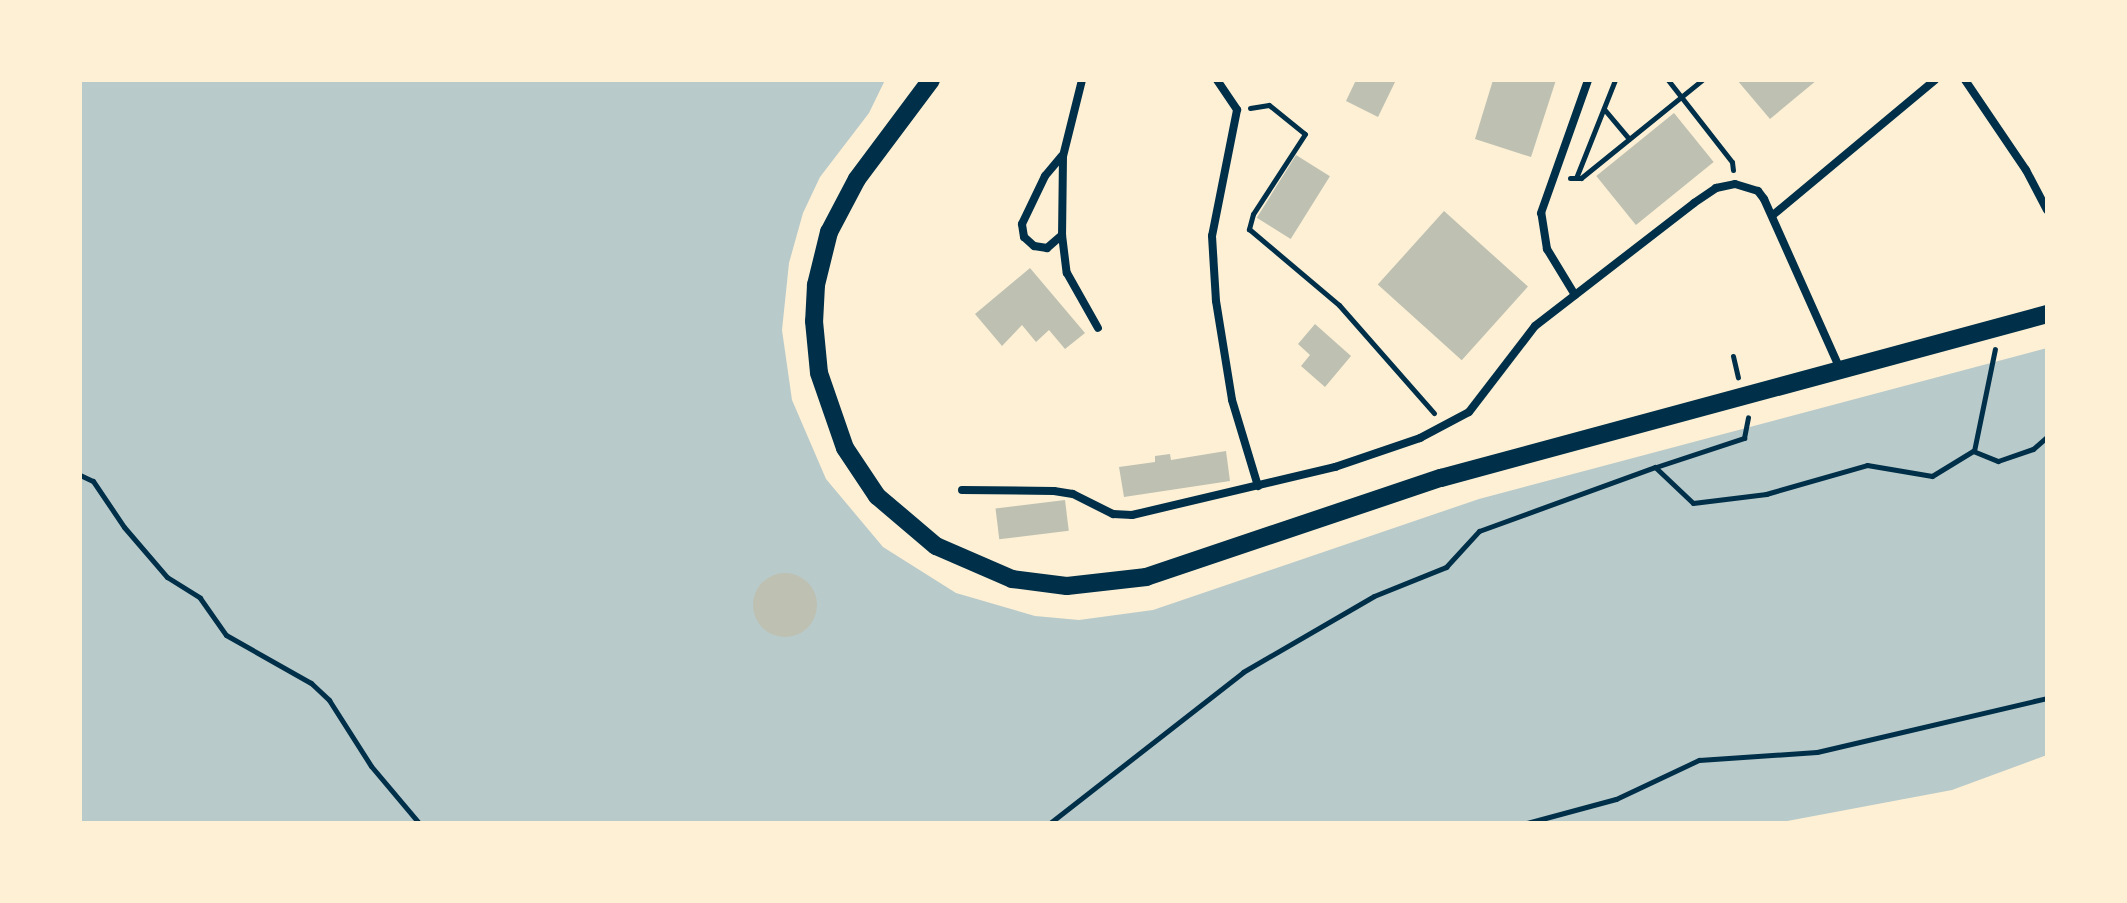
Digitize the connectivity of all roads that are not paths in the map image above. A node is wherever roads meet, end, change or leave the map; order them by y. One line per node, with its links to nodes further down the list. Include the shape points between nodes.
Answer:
1 (930, 80): 14 (street, via 856,179 829,232 816,285 819,373 845,448 877,496 936,546 1012,579 1068,586 1146,577 1441,478)
2 (1082, 80): 7 (lane)
3 (1217, 80): 15 (lane, via 1237,110 1214,211 1212,257 1232,400)
4 (1588, 80): 11 (lane, via 1540,214 1547,250)
5 (1935, 80): 9 (lane)
6 (1964, 80): 8 (lane)
7 (1063, 156): 10 (lane); 10 (lane, via 1037,189 1022,224 1034,246 1047,248)
8 (2047, 210)
9 (1772, 215): 11 (lane, via 1758,191 1734,184 1716,188); 14 (lane)
10 (1062, 235): 13 (lane, via 1067,273)
11 (1576, 294): 15 (lane, via 1536,326 1469,412 1444,428 1336,467)
12 (2047, 314): 14 (street)
13 (1098, 328)
14 (1840, 369)
15 (1258, 486): 16 (lane, via 1132,515 1054,490)
16 (962, 490)

